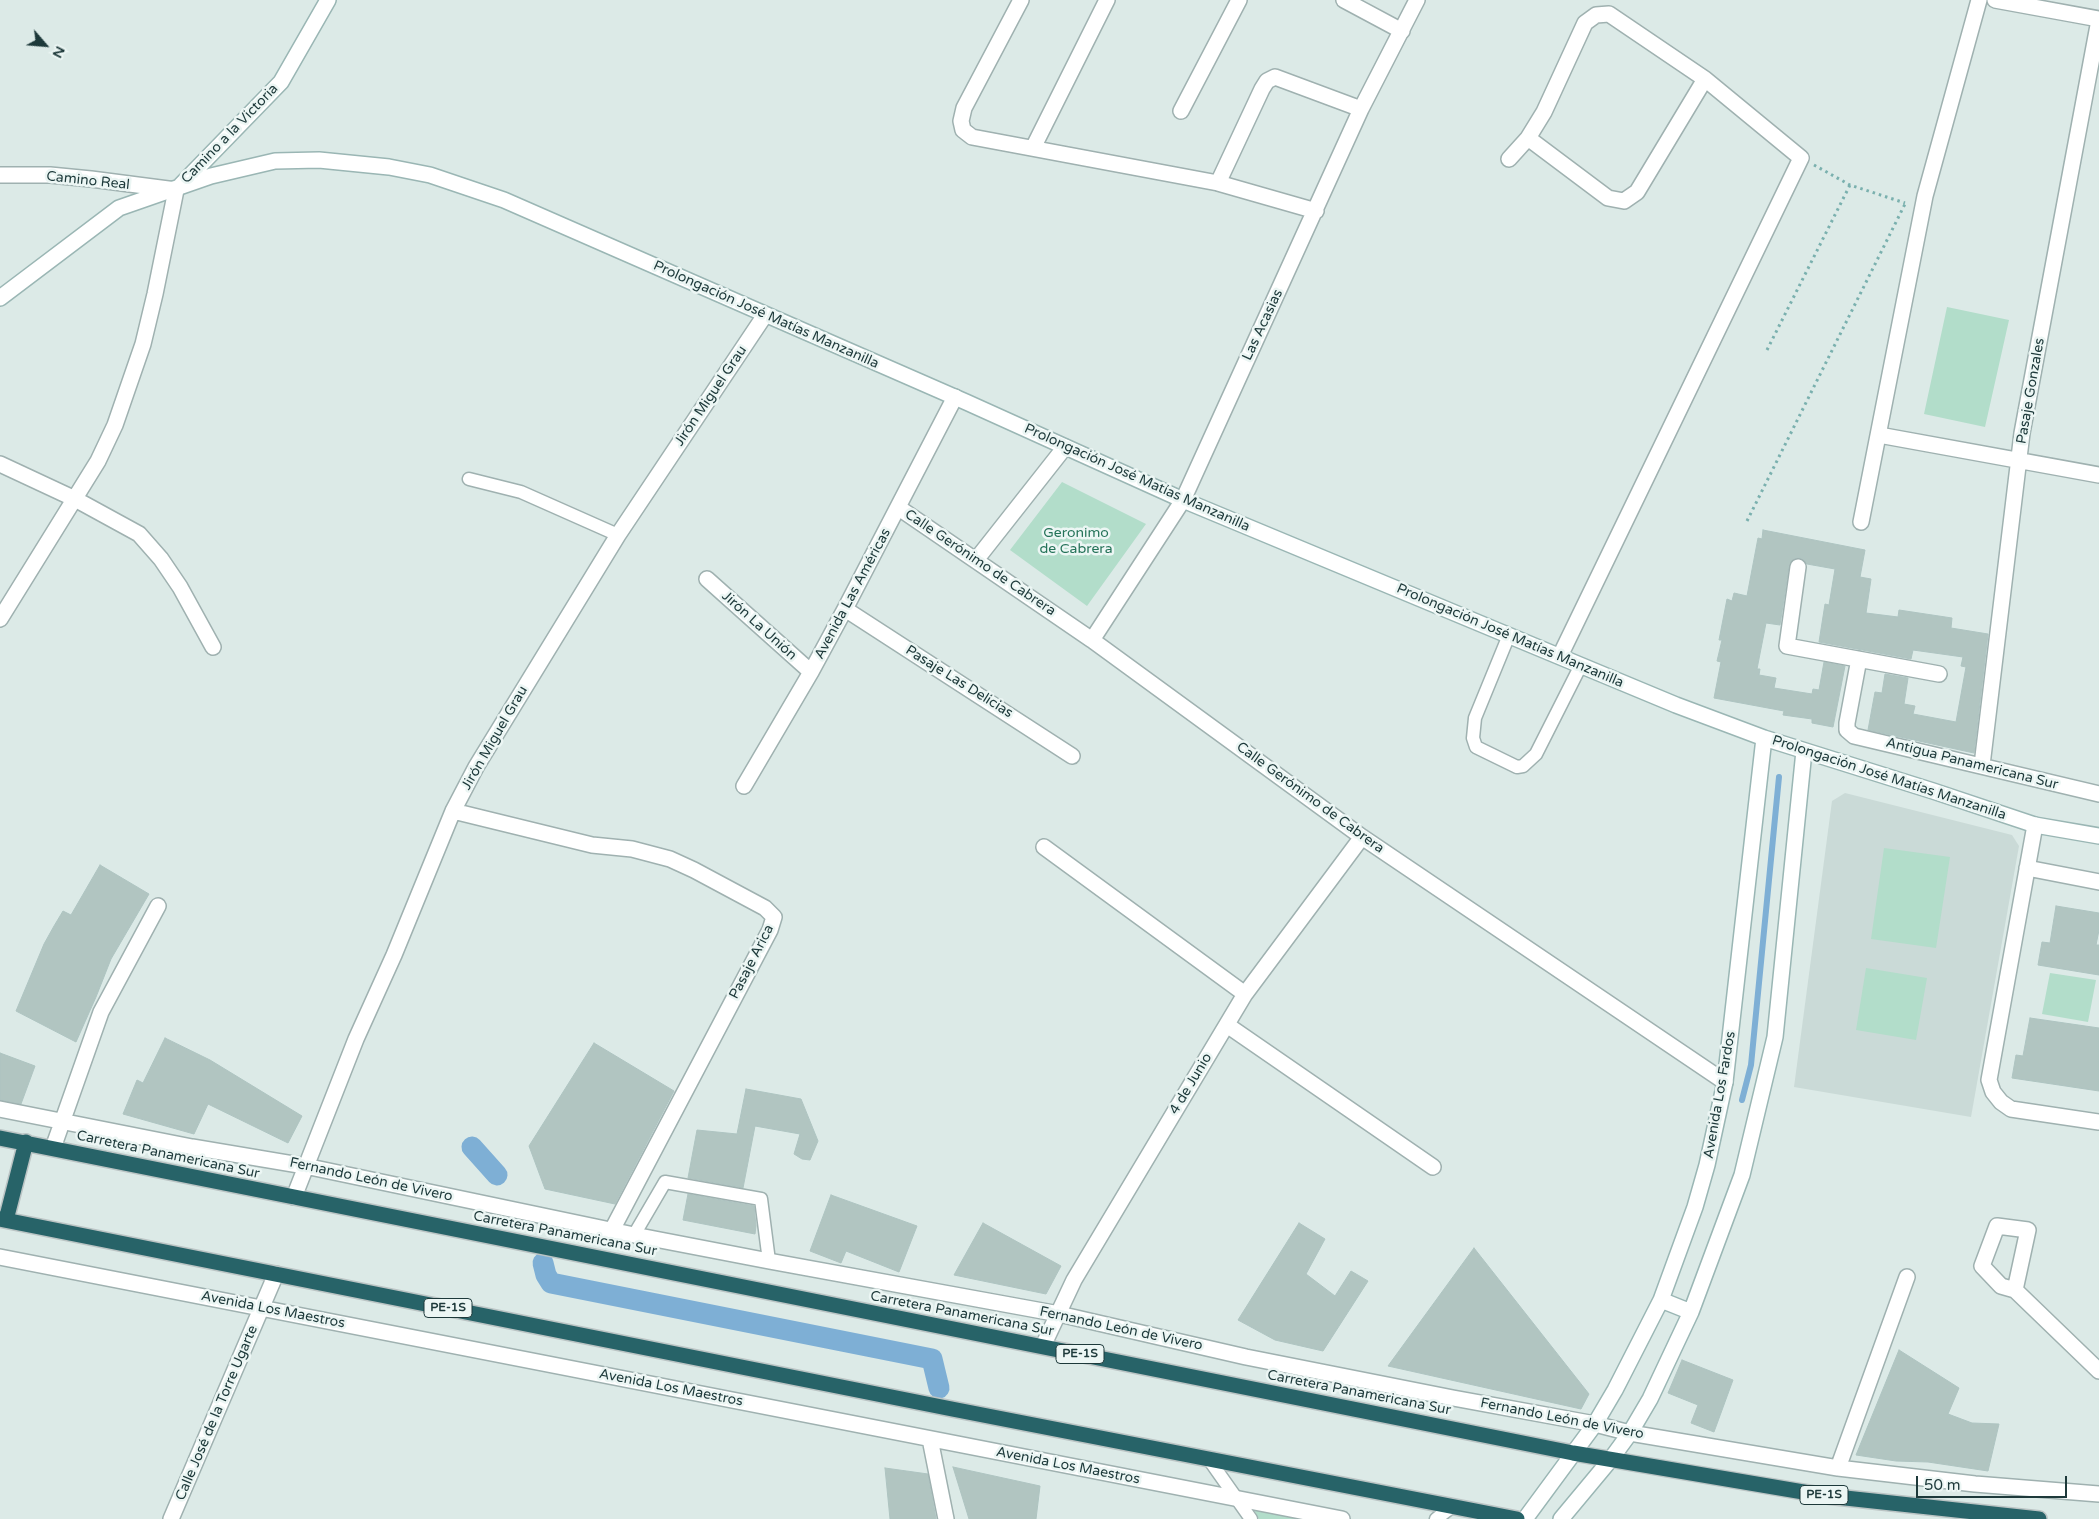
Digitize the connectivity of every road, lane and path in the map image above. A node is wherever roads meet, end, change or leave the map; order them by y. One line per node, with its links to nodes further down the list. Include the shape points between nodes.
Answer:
1 (328, 0): 21 (street, Camino a la Victoria, via 281,82)
2 (1021, 0): 15 (street, via 964,108 961,121 963,130 972,137)
3 (1107, 0): 15 (street)
4 (1239, 0): 13 (street)
5 (1344, 0): 10 (street)
6 (1417, 0): 10 (street, Las Acasias)
7 (1979, 0): 23 (street)
8 (1995, 0): 9 (street)
9 (2099, 19): 31 (street, Pasaje Gonzales)
10 (1402, 30): 12 (street, Las Acasias)
11 (1706, 79): 14 (street, via 1636,192 1624,201 1608,198); 14 (street, via 1609,14 1596,15 1585,23 1544,112); 16 (street)
12 (1361, 109): 19 (street, via 1275,77 1267,81); 24 (street, Las Acasias)
13 (1181, 110)
14 (1528, 138): 17 (street)
15 (1033, 148): 19 (street)
16 (1801, 158): 20 (path); 49 (street)
17 (1509, 159)
18 (0, 175): 21 (street, Camino Real, via 50,175)
19 (1218, 183): 24 (street)
20 (1850, 185): 22 (path); 27 (path)
21 (176, 190): 25 (street, Prolongación José Matías Manzanilla, via 119,208); 26 (street, Prolongación José Matías Manzanilla, via 211,176 275,160 357,162 414,172 504,200); 35 (street, via 155,294 134,372 115,425)
22 (1905, 203): 23 (path); 38 (path)
23 (1923, 209): 29 (street)
24 (1316, 211): 36 (street, Las Acasias)
25 (0, 298)
26 (765, 315): 28 (street, Prolongación José Matías Manzanilla); 40 (street, Jirón Miguel Grau)
27 (1767, 350)
28 (955, 398): 30 (street, Prolongación José Matías Manzanilla); 37 (street, Avenida Las Américas)
29 (1879, 435): 31 (street); 39 (street)
30 (1065, 447): 36 (street, Prolongación José Matías Manzanilla); 41 (street)
31 (2019, 459): 33 (street); 57 (street, Pasaje Gonzales)
32 (0, 464): 35 (street)
33 (2099, 475)
34 (470, 479): 40 (lane, via 521,492)
35 (75, 499): 45 (street); 48 (street, via 139,534 180,587)
36 (1183, 500): 46 (street, Prolongación José Matías Manzanilla); 47 (street, Las Acasias)
37 (899, 508): 41 (street, Calle Gerónimo de Cabrera); 44 (street, Avenida Las Américas)
38 (1747, 521)
39 (1861, 522)
40 (618, 535): 60 (street, Jirón Miguel Grau, via 496,732)
41 (976, 560): 47 (street, Calle Gerónimo de Cabrera)
42 (1798, 568): 50 (street, via 1787,646)
43 (707, 579): 52 (street, Jirón La Unión)
44 (845, 610): 52 (street, Avenida Las Américas); 56 (street, Pasaje Las Delicias)
45 (0, 619)
46 (1509, 635): 49 (street, Prolongación José Matías Manzanilla); 51 (lane, via 1475,718 1473,738 1476,747 1516,767 1523,766 1536,754)
47 (1092, 640): 63 (street, Calle Gerónimo de Cabrera)
48 (213, 647)
49 (1560, 656): 51 (street, Prolongación José Matías Manzanilla)
50 (1859, 660): 53 (street); 57 (street, Antigua Panamericana Sur, via 1847,730 1854,736)
51 (1581, 665): 54 (street, Prolongación José Matías Manzanilla)
52 (811, 672): 58 (street, Avenida Las Américas)
53 (1939, 674)
54 (1764, 738): 55 (street, Prolongación José Matías Manzanilla); 70 (street, Avenida Los Fardos)
55 (1804, 752): 61 (street, Prolongación José Matías Manzanilla); 90 (street, via 1775,1037 1742,1174)
56 (1072, 756)
57 (1982, 765): 59 (street, Antigua Panamericana Sur)
58 (744, 786)
59 (2099, 794)
60 (453, 811): 77 (street, Jirón Miguel Grau); 81 (street, Pasaje Arica, via 592,845 632,849 670,859 765,908 774,917)
61 (2035, 825): 62 (street, Prolongación José Matías Manzanilla); 65 (street)
62 (2099, 836)
63 (1362, 837): 68 (street, 4 de Junio); 70 (street, Calle Gerónimo de Cabrera)
64 (1044, 848): 68 (street)
65 (2027, 868): 66 (street); 73 (street, via 1989,1080 1993,1092 2011,1109)
66 (2099, 882)
67 (158, 906): 72 (street, via 101,1012)
68 (1245, 994): 69 (street, 4 de Junio)
69 (1227, 1025): 78 (street); 91 (street, 4 de Junio, via 1074,1280)
70 (1725, 1082): 88 (street, Avenida Los Fardos, via 1708,1164)
71 (0, 1110): 72 (street, Fernando León de Vivero)
72 (62, 1122): 76 (street); 77 (street, Fernando León de Vivero)
73 (2099, 1122)
74 (0, 1138): 75 (highway, Carretera Panamericana Sur / PE-1S)
75 (26, 1142): 76 (highway, Carretera Panamericana Sur / PE-1S); 80 (highway)
76 (53, 1148): 79 (highway, Carretera Panamericana Sur / PE-1S)
77 (305, 1166): 79 (street, Jirón Miguel Grau); 81 (street, Fernando León de Vivero)
78 (1433, 1167)
79 (294, 1198): 92 (highway, Carretera Panamericana Sur / PE-1S)
80 (3, 1219): 85 (highway, PE-1S)
81 (612, 1230): 82 (street, Fernando León de Vivero)
82 (634, 1235): 84 (street, Fernando León de Vivero); 84 (lane, via 665,1182 761,1199)
83 (0, 1257): 89 (street, Avenida Los Maestros)
84 (769, 1261): 91 (street, Fernando León de Vivero)
85 (276, 1274): 89 (street, Calle José de la Torre Ugarte); 98 (highway, PE-1S)
86 (1907, 1278): 100 (street)
87 (2015, 1290): 93 (street)
88 (1661, 1300): 90 (street); 94 (street, Avenida Los Fardos)
89 (262, 1308): 96 (street, Avenida Los Maestros); 104 (street, Calle José de la Torre Ugarte)
90 (1691, 1312): 95 (street, via 1650,1399)
91 (1059, 1314): 92 (street, 4 de Junio); 94 (street, Fernando León de Vivero, via 1265,1360)
92 (1043, 1346): 97 (highway, Carretera Panamericana Sur / PE-1S)
93 (2099, 1371)
94 (1595, 1424): 95 (street, Fernando León de Vivero); 97 (street, Avenida Los Fardos)
95 (1630, 1433): 99 (street); 100 (street, Fernando León de Vivero)
96 (930, 1439): 102 (street, Avenida Los Maestros); 105 (street)
97 (1573, 1453): 99 (highway, Carretera Panamericana Sur / PE-1S); 110 (street, Avenida Los Fardos)
98 (1208, 1458): 102 (lane); 103 (highway, PE-1S)
99 (1611, 1459): 111 (street); 112 (highway, Carretera Panamericana Sur / PE-1S, via 1827,1496)
100 (1838, 1468): 101 (street, Fernando León de Vivero)
101 (2099, 1494)
102 (1236, 1499): 106 (lane); 107 (street, Avenida Los Maestros)
103 (1453, 1506): 108 (lane); 109 (highway, PE-1S)
104 (171, 1519)
105 (946, 1519)
106 (1251, 1519)
107 (1342, 1519)
108 (1436, 1519)
109 (1517, 1519)
110 (1525, 1519)
111 (1561, 1519)
112 (2039, 1519)

